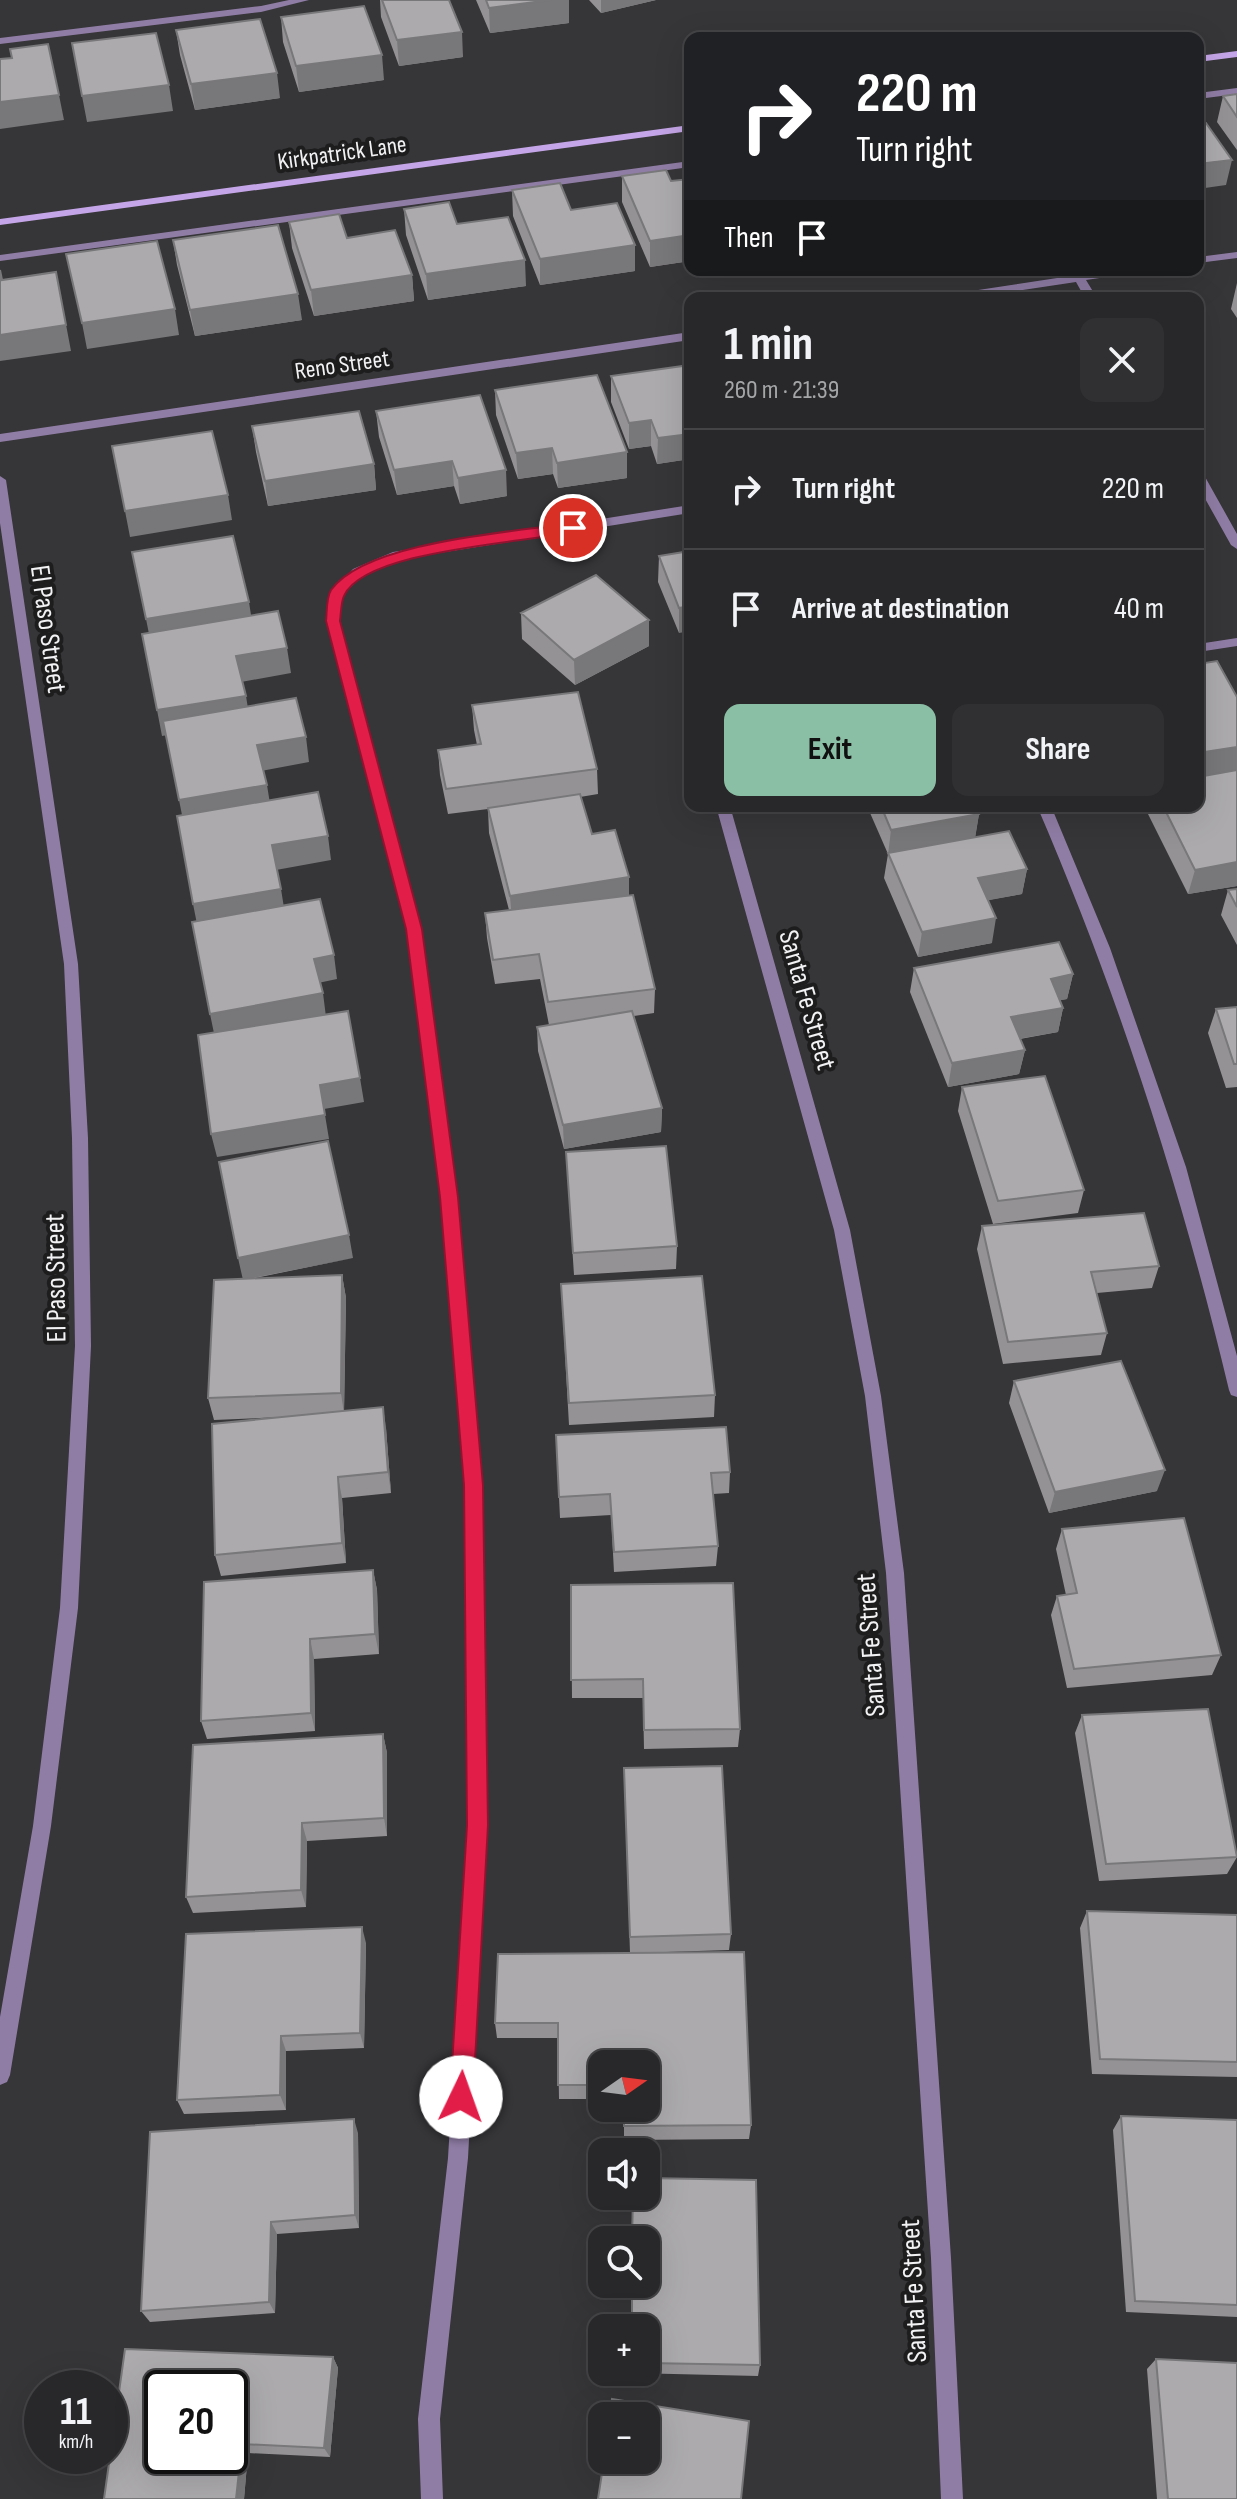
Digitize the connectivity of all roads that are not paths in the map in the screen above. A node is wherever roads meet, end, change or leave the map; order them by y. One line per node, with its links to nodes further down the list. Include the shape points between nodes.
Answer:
1 (304, 0): 2 (street)
2 (0, 41)
3 (1237, 54): 4 (street)
4 (1204, 58)
5 (1237, 91): 6 (street)
6 (1204, 95)
7 (684, 129): 9 (street, Kirkpatrick Lane)
8 (684, 165): 11 (street)
9 (0, 222)
10 (1237, 255): 12 (street)
11 (0, 258)
12 (1204, 259)
13 (1092, 276): 14 (street)
14 (1079, 278): 15 (street); 16 (street)
15 (985, 292)
16 (1087, 292)
17 (684, 337): 18 (street, Reno Street)
18 (0, 438)
19 (0, 480): 28 (street, El Paso Street, via 71,964 83,1346 69,1608 42,1826)
20 (1204, 486): 22 (street)
21 (684, 510): 29 (street, via 398,555 358,572 337,594 333,621 414,929 449,1197 473,1485 477,1825 458,2158 429,2419)
22 (1237, 545)
23 (1237, 642): 24 (street)
24 (1204, 647)
25 (725, 812): 30 (street, Santa Fe Street, via 842,1230 873,1396 896,1589)
26 (1047, 812): 27 (street, via 1085,898 1159,1104)
27 (1237, 1390)
28 (0, 2075)
29 (432, 2499)
30 (952, 2499)

